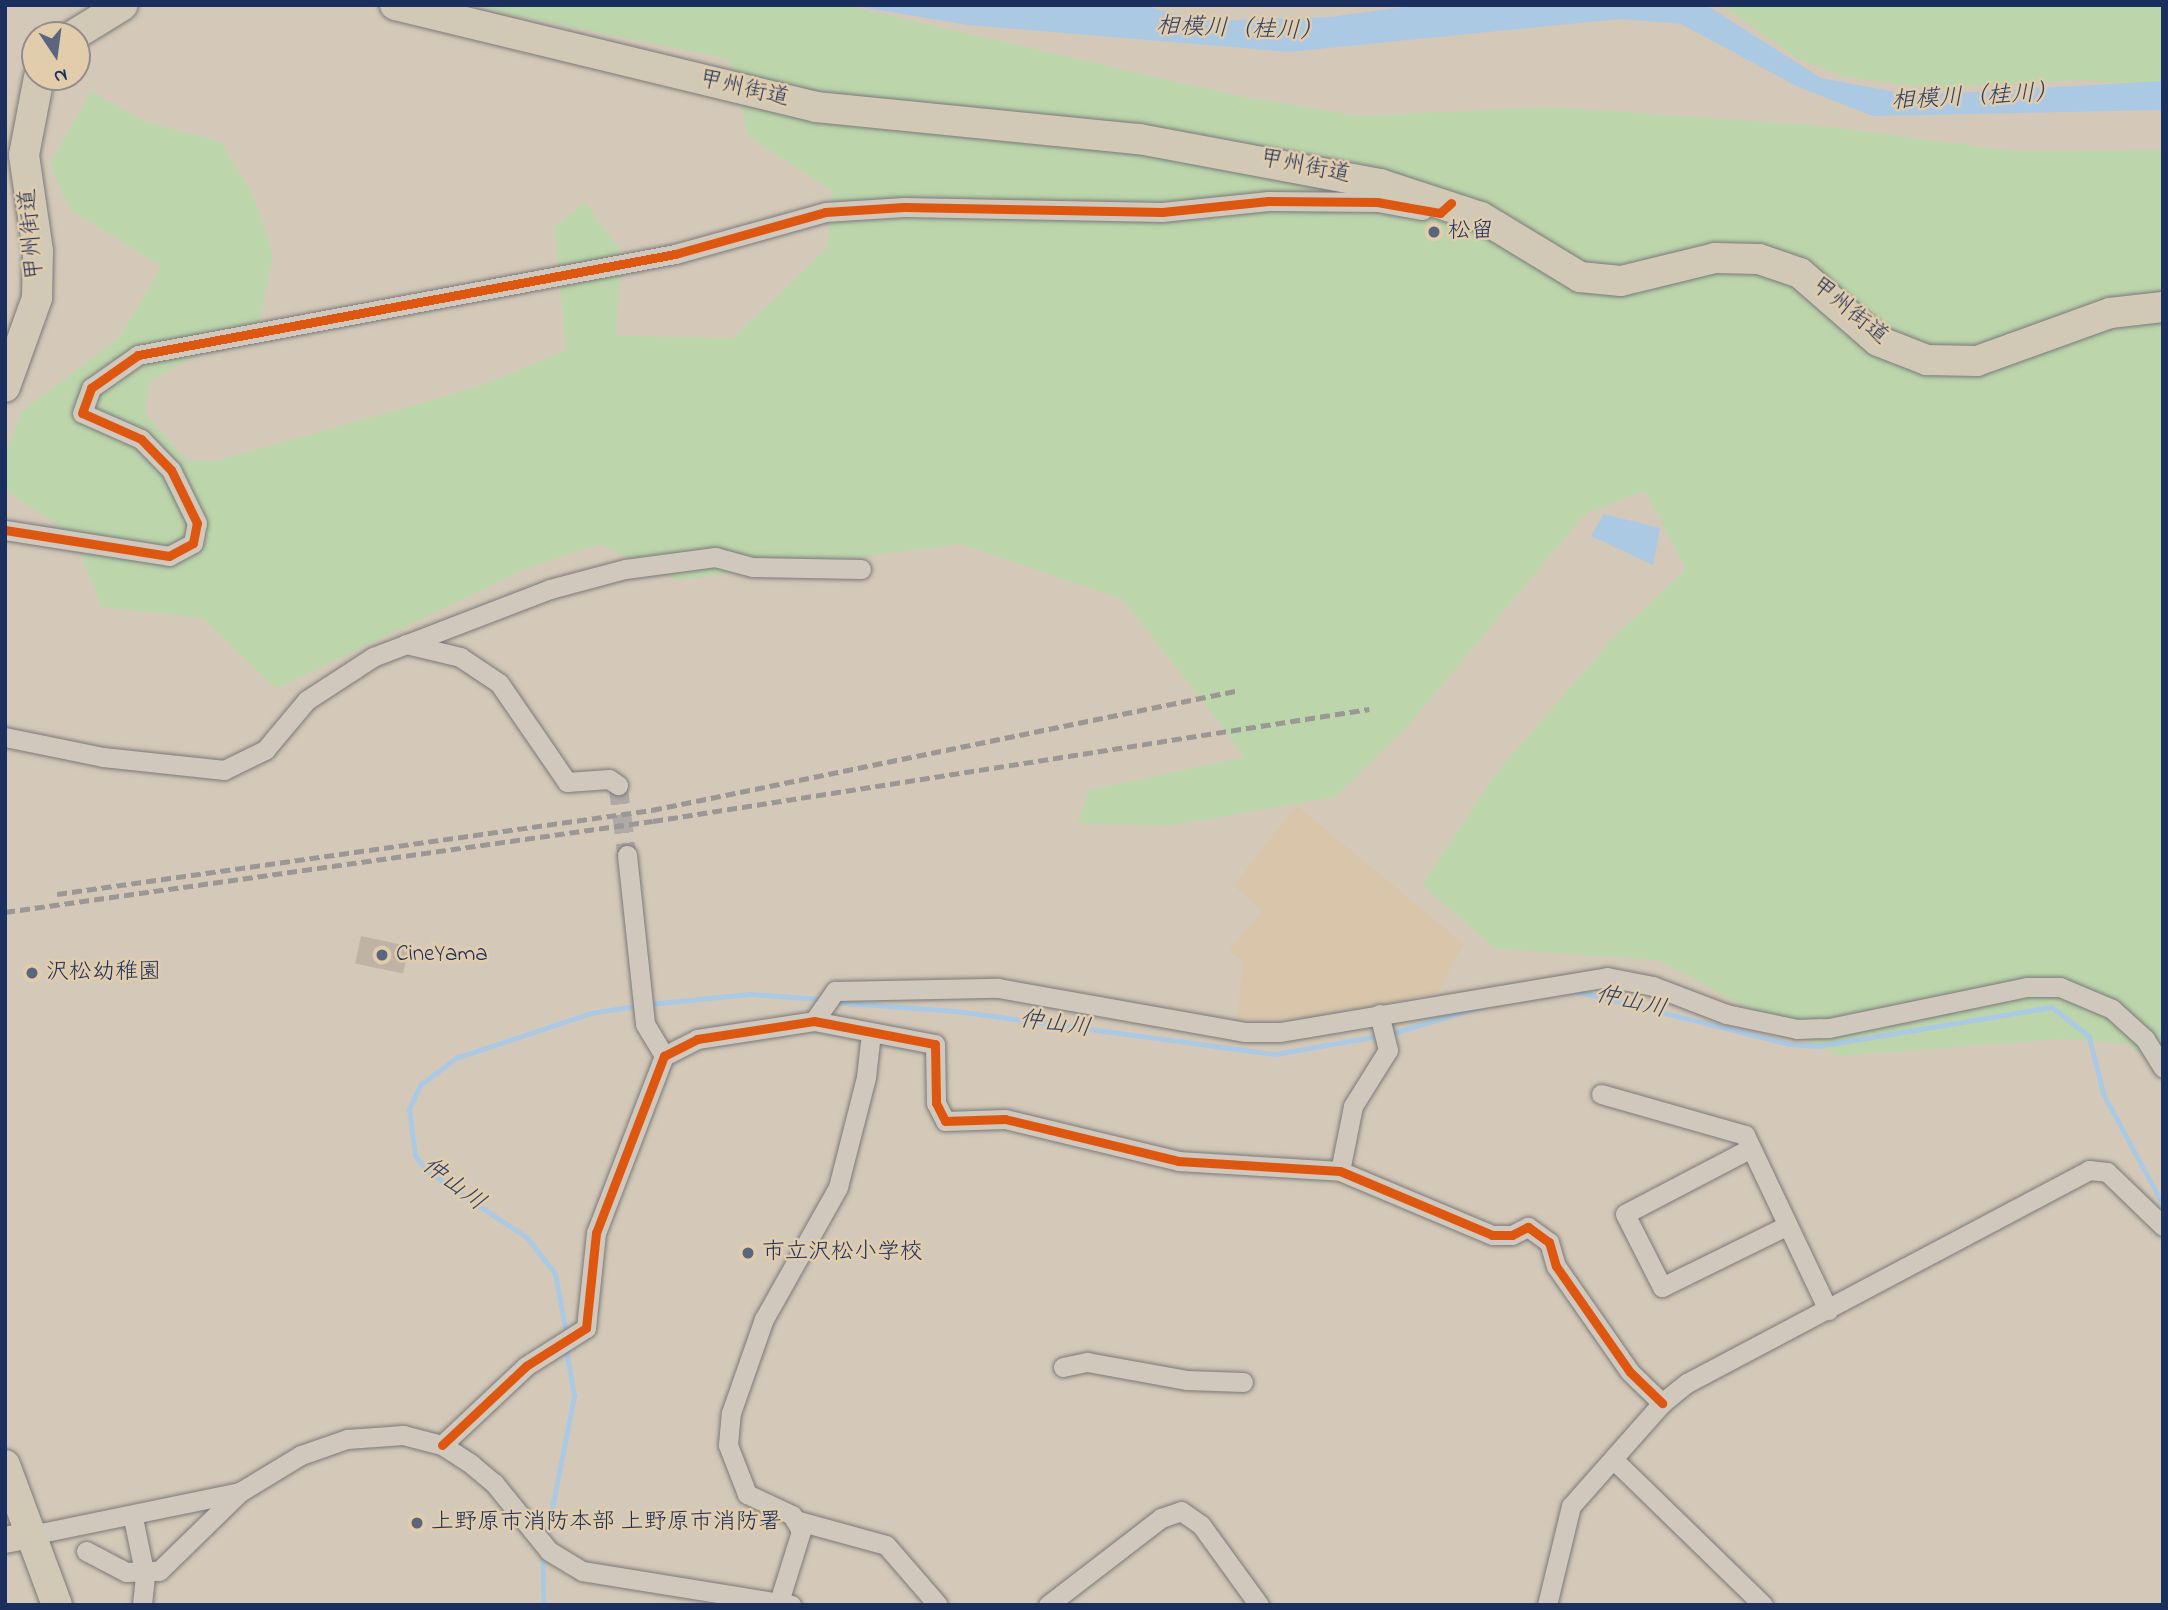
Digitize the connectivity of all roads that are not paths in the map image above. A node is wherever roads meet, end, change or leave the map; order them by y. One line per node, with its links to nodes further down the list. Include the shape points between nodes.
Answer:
1 (123, 5): 3 (highway)
2 (395, 5): 5 (highway, 甲州街道, via 816,107 1204,148)
3 (91, 25)
4 (36, 91): 7 (highway, 甲州街道, via 24,155 37,251 37,298)
5 (1451, 204): 6 (highway, 甲州街道, via 1580,277 1621,281 1715,258 1780,264 1818,285 1878,341 1905,354 1949,364 2007,354 2110,313); 8 (street, via 1440,212 1377,202 1268,201 1162,212 904,207 825,212 675,254 138,355 91,388 82,402 82,413 141,439 171,470 197,523 193,543 169,556)
6 (2163, 307)
7 (5, 387)
8 (5, 530)
9 (861, 569): 10 (street, via 752,567 715,557 625,569 550,589)
10 (401, 643): 11 (street, via 324,685 274,744 223,770 103,757); 12 (street, via 460,657 499,683 567,782 609,779)
11 (5, 737)
12 (618, 785)
13 (627, 855): 17 (street, via 645,1024)
14 (1379, 1014): 15 (street, via 1299,1030 1244,1032 998,988 835,991); 18 (street, via 1607,977 1653,986 1763,1024 1829,1028 2027,987 2060,987 2112,1009 2145,1039); 21 (street, via 1388,1050 1353,1106)
15 (814, 1021): 16 (street); 17 (street, via 697,1039)
16 (871, 1033): 21 (street, via 935,1044 936,1103 945,1121 1005,1119 1178,1161); 33 (street, via 866,1077 838,1187 764,1319 731,1413 728,1445 747,1494)
17 (664, 1056): 28 (street, via 596,1234 586,1328 526,1366)
18 (2163, 1069)
19 (1601, 1094): 20 (street, via 1745,1135)
20 (1751, 1148): 22 (street); 22 (street, via 1625,1214 1662,1287)
21 (1340, 1171): 27 (street, via 1492,1235 1512,1235 1528,1227 1549,1242 1556,1266 1630,1372)
22 (1788, 1226): 24 (street)
23 (2163, 1226): 24 (street, via 2107,1172 2089,1170)
24 (1828, 1310): 27 (street, via 1687,1383)
25 (1063, 1367): 26 (street, via 1087,1362 1187,1380)
26 (1243, 1382)
27 (1662, 1403): 29 (street)
28 (442, 1445): 31 (street, via 403,1435 346,1439 301,1455); 37 (street, via 494,1483 531,1534 570,1565 598,1575)
29 (1613, 1459): 43 (street, via 1571,1506); 44 (street)
30 (5, 1465): 34 (highway)
31 (240, 1492): 32 (street); 36 (street, via 159,1571)
32 (133, 1518): 34 (street); 36 (street)
33 (794, 1520): 37 (street, via 801,1531); 40 (street, via 886,1545)
34 (18, 1538): 38 (highway)
35 (86, 1551): 36 (street)
36 (145, 1576): 39 (street)
37 (782, 1603)
38 (57, 1605)
39 (142, 1605)
40 (938, 1605)
41 (1048, 1605): 42 (street, via 1161,1518 1181,1511 1201,1525)
42 (1259, 1605)
43 (1547, 1605)
44 (1763, 1605)

